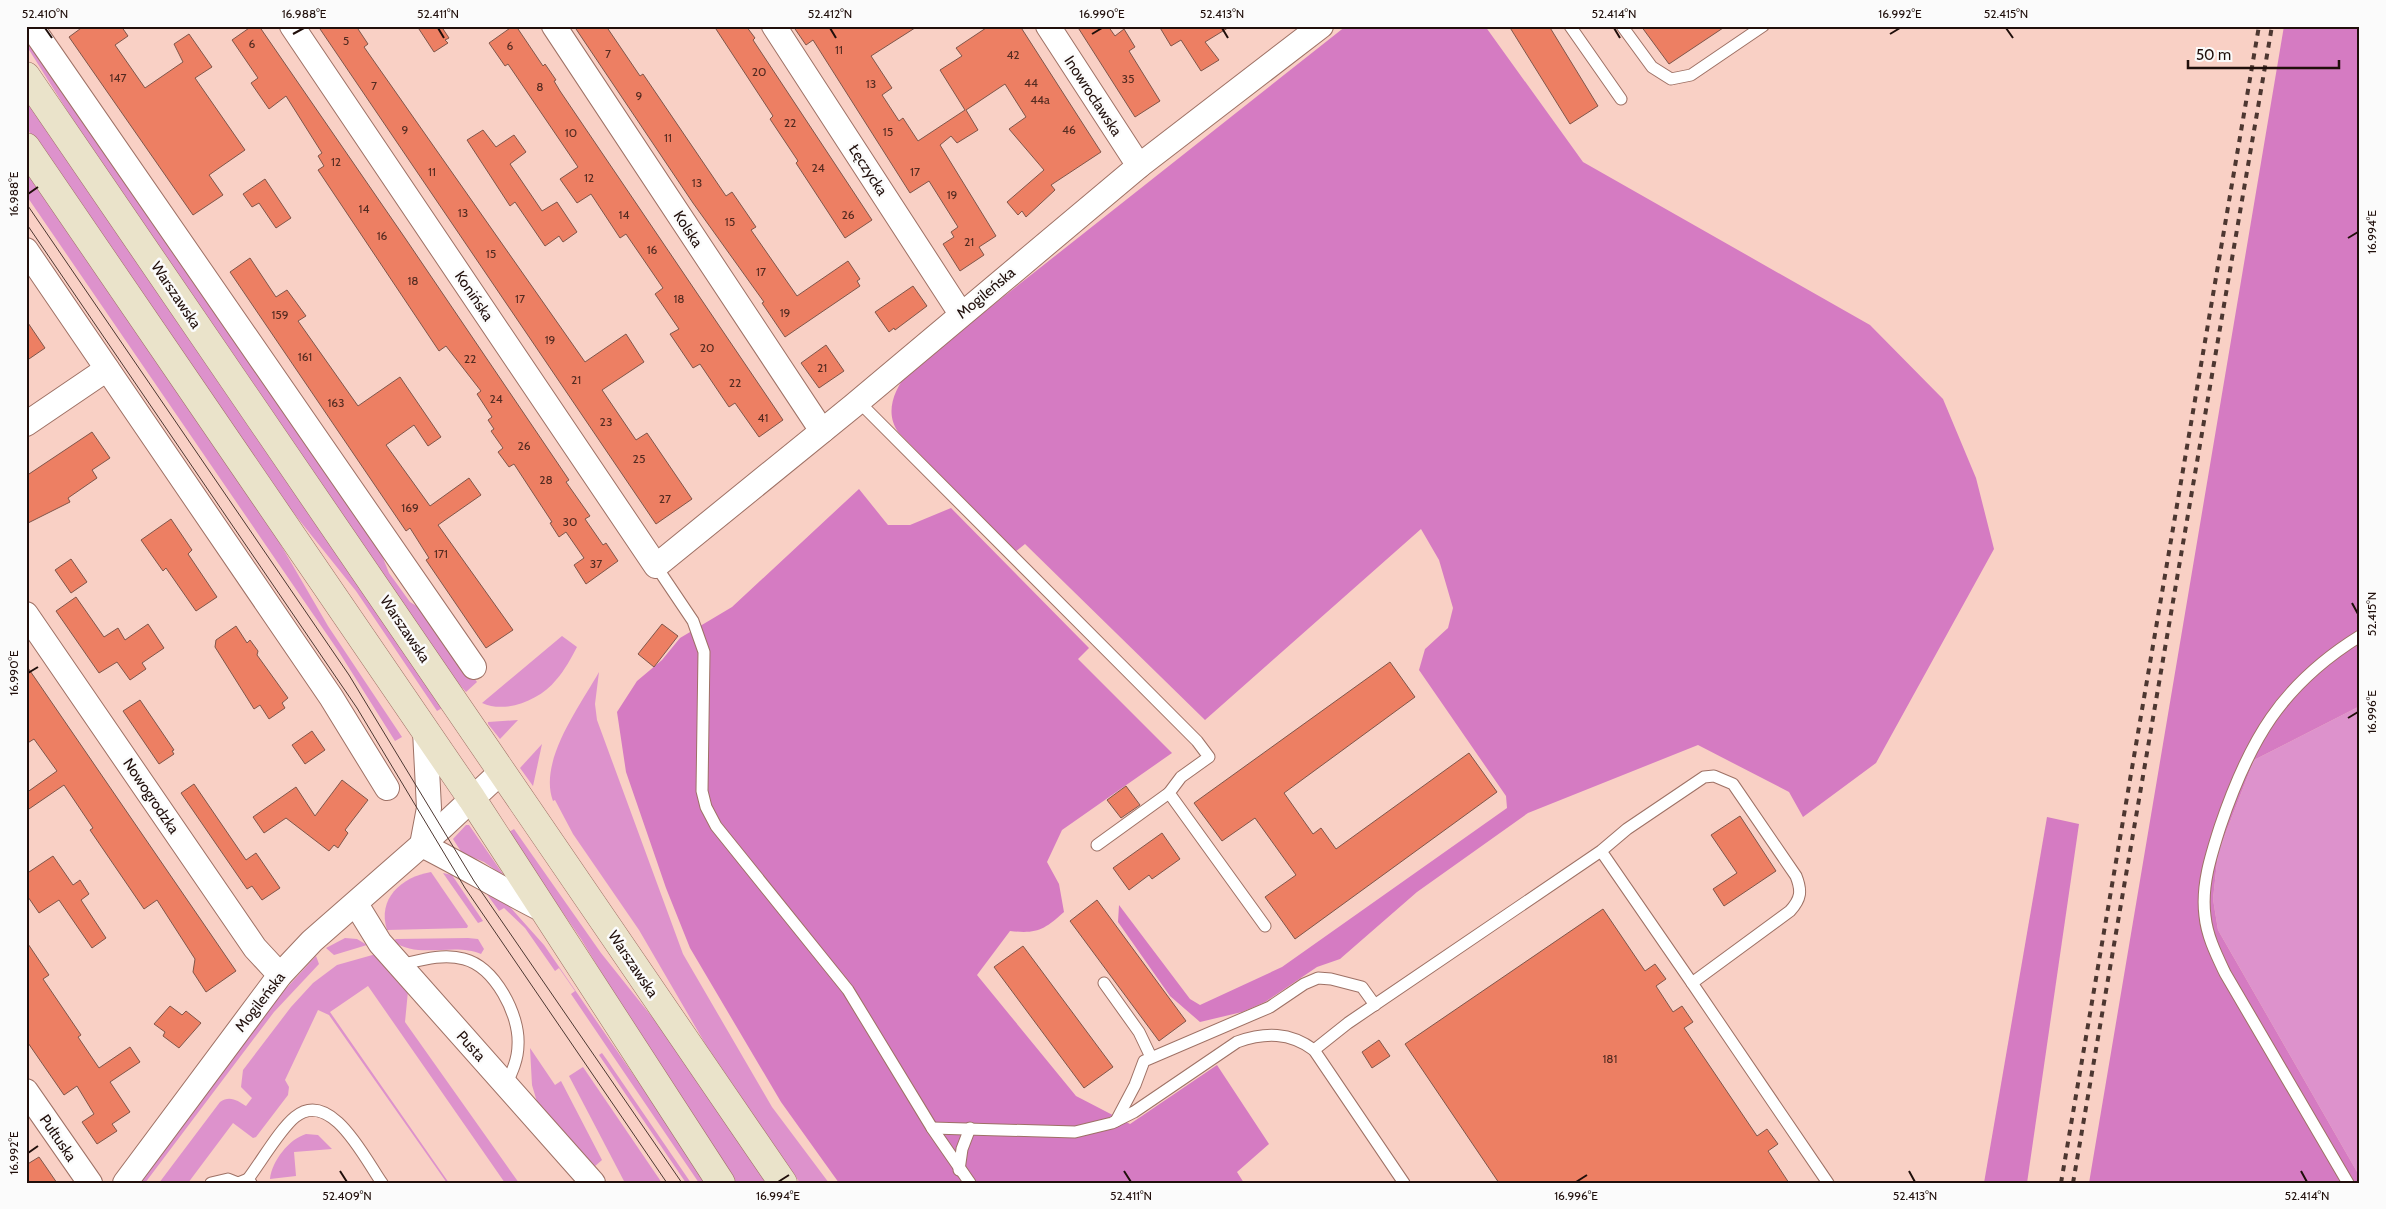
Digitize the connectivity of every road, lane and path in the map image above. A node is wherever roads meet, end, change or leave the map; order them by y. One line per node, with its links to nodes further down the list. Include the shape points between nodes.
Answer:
1 (292, 26): 20 (street, Konińska)
2 (554, 26): 19 (street, Kolska)
3 (774, 26): 15 (street, Łęczycka)
4 (1048, 26): 13 (street, Inowrocławska)
5 (1321, 26): 13 (street, Mogileńska)
6 (1570, 26): 11 (lane)
7 (1622, 26): 8 (lane, via 1652,67 1671,79 1691,75)
8 (1763, 26)
9 (37, 28): 23 (street)
10 (26, 76): 25 (main road, Warszawska)
11 (1621, 99)
12 (26, 147): 24 (main road)
13 (1139, 166): 15 (street, Mogileńska)
14 (26, 250): 16 (street)
15 (961, 314): 17 (street, Mogileńska)
16 (107, 369): 18 (street); 26 (street, via 331,697)
17 (858, 402): 19 (street, Mogileńska); 27 (lane, via 1197,741 1209,757 1181,777)
18 (26, 424)
19 (822, 431): 20 (street, Mogileńska)
20 (656, 566): 45 (lane, via 693,621 704,652 701,771 706,808 716,826 848,990)
21 (26, 614): 36 (street, Nowogrodzka, via 255,948)
22 (2360, 636): 59 (lane, via 2319,664 2289,693 2252,746 2212,853 2205,885 2204,915 2212,947 2225,973)
23 (474, 667)
24 (425, 731): 28 (main road); 29 (street, via 429,808)
25 (502, 771): 28 (street, Mogileńska); 55 (main road, Warszawska)
26 (387, 788)
27 (1169, 793): 30 (lane); 34 (lane)
28 (472, 799): 29 (street, Mogileńska); 33 (main road)
29 (422, 845): 32 (street, Mogileńska); 33 (street)
30 (1097, 845)
31 (1602, 850): 37 (lane); 37 (lane, via 1626,829 1704,777 1714,776 1733,784 1796,876 1800,891 1797,904); 39 (lane)
32 (356, 904): 35 (street, Pusta, via 380,943); 36 (street, Mogileńska, via 312,941)
33 (544, 911): 54 (main road)
34 (1265, 926)
35 (400, 965): 42 (street, Pusta); 42 (lane, via 457,957 481,968 493,980 512,1011 517,1027 516,1060)
36 (280, 976): 50 (street, Mogileńska)
37 (1692, 983): 58 (lane)
38 (1104, 984): 41 (lane, via 1139,1032)
39 (1375, 1005): 40 (lane); 41 (lane, via 1362,987 1318,978 1270,1007)
40 (1314, 1050): 44 (lane, via 1302,1042 1278,1035 1251,1037 1237,1042); 57 (lane)
41 (1151, 1057): 44 (lane, via 1144,1062)
42 (506, 1085): 53 (street, Pusta)
43 (26, 1091): 49 (street, Pułtuska)
44 (1116, 1121): 46 (lane, via 1075,1132)
45 (932, 1128): 46 (lane); 47 (lane)
46 (970, 1128): 47 (lane)
47 (959, 1170): 56 (lane)
48 (249, 1181): 51 (lane, via 238,1183 228,1179); 52 (lane, via 293,1118 304,1110 316,1109 339,1121)
49 (90, 1183)
50 (125, 1183)
51 (211, 1183)
52 (382, 1183)
53 (593, 1183)
54 (721, 1183)
55 (783, 1183)
56 (970, 1183)
57 (1404, 1183)
58 (1828, 1183)
59 (2348, 1183)

